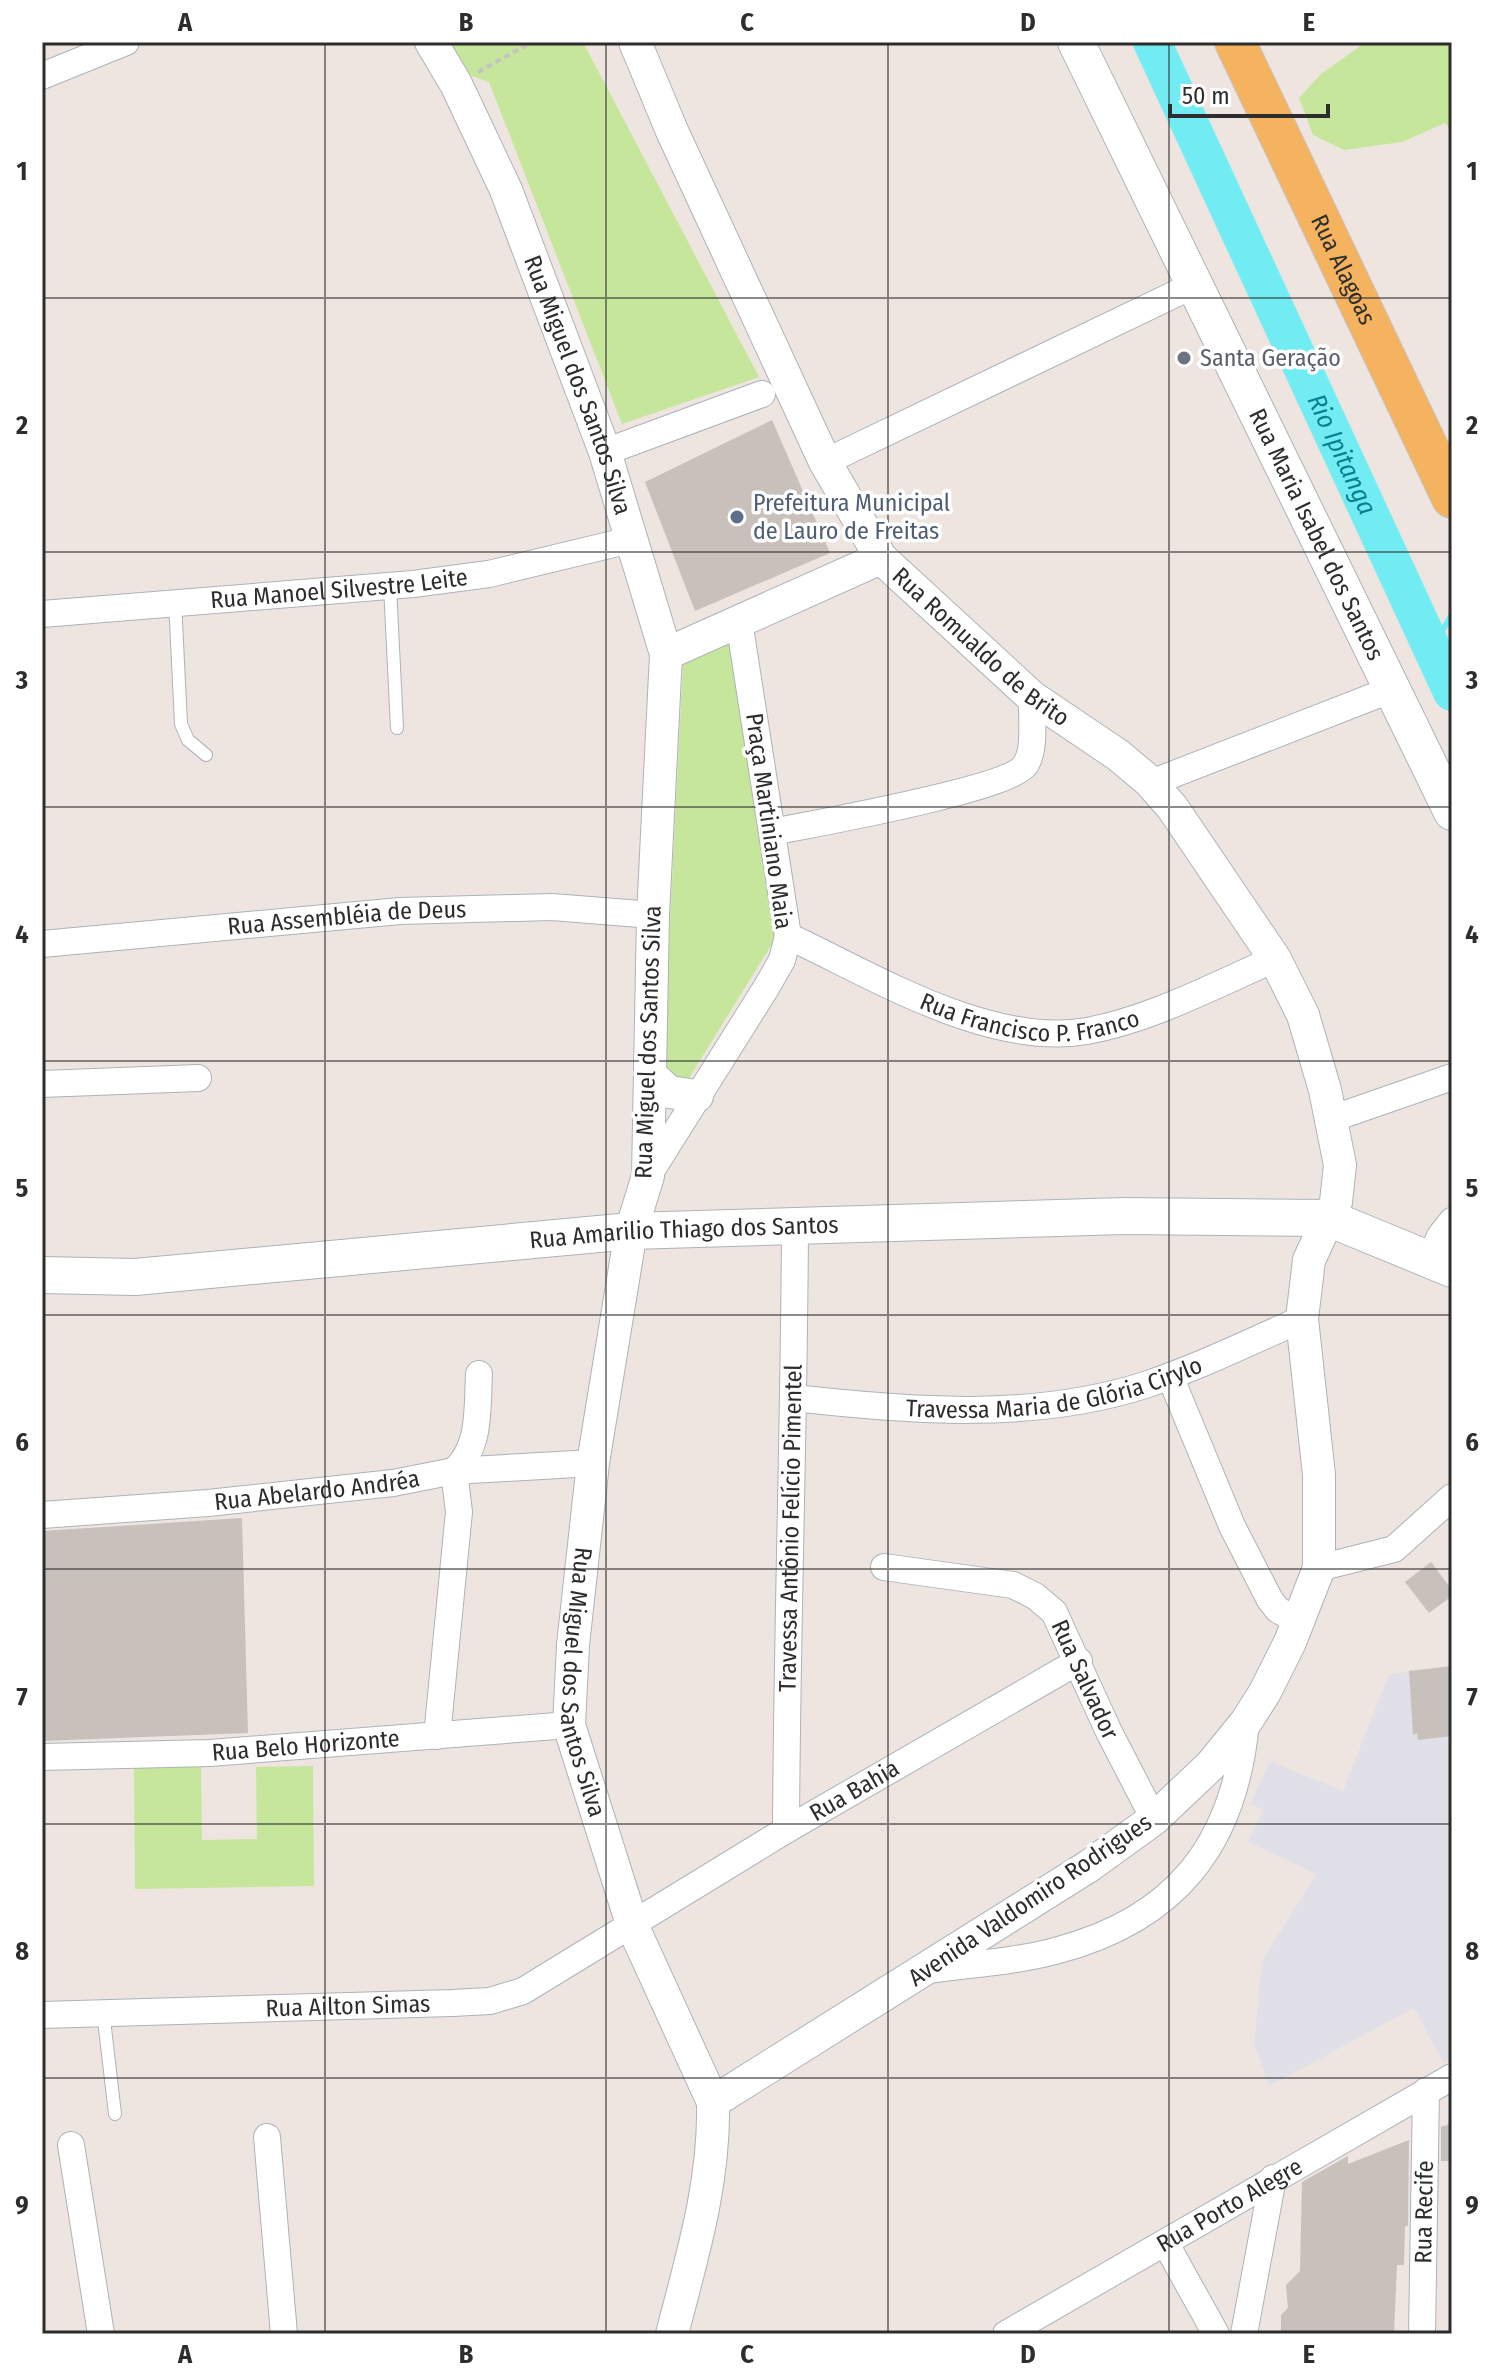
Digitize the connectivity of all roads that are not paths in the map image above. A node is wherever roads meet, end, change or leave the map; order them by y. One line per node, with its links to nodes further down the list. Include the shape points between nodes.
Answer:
1 (126, 42): 6 (street)
2 (431, 42): 9 (street, Rua Miguel dos Santos Silva, via 506,190)
3 (635, 42): 10 (street, Rua Romualdo de Brito)
4 (1076, 42): 7 (main road, Rua Maria Isabel dos Santos)
5 (1235, 42): 11 (main road, Rua Alagoas)
6 (42, 76)
7 (1196, 284): 10 (street); 19 (main road, Rua Maria Isabel dos Santos)
8 (762, 394): 9 (street)
9 (605, 452): 12 (street, Rua Miguel dos Santos Silva)
10 (825, 462): 13 (street, Rua Romualdo de Brito)
11 (1452, 498)
12 (630, 540): 14 (street, Rua Manoel Silvestre Leite, via 489,574); 18 (street, Rua Miguel dos Santos Silva)
13 (881, 558): 17 (street); 20 (street, Rua Romualdo de Brito)
14 (390, 586): 15 (street, Rua Manoel Silvestre Leite); 21 (lane)
15 (175, 601): 16 (street, Rua Manoel Silvestre Leite); 22 (lane, via 181,724 188,740)
16 (42, 614)
17 (739, 621): 18 (street); 25 (street, Praça Martiniano Maia)
18 (666, 654): 26 (street, Rua Miguel dos Santos Silva)
19 (1390, 690): 23 (street); 24 (main road, Rua Maria Isabel dos Santos)
20 (1032, 697): 23 (street, Rua Romualdo de Brito); 25 (street, via 1031,748 1019,773 960,792)
21 (397, 728)
22 (206, 755)
23 (1151, 783): 29 (street, Rua Romualdo de Brito)
24 (1452, 812)
25 (773, 832): 27 (street, Praça Martiniano Maia)
26 (653, 915): 28 (street, Rua Assembléia de Deus, via 552,907 415,910); 30 (street, Rua Miguel dos Santos Silva)
27 (788, 936): 29 (street, Rua Francisco P. Franco, via 964,1016 1044,1033 1086,1031 1138,1016); 34 (street, Praça Martiniano Maia, via 782,960)
28 (42, 944)
29 (1275, 959): 35 (street, Rua Romualdo de Brito, via 1303,1015)
30 (650, 1074): 34 (street, via 669,1092); 36 (street, Rua Miguel dos Santos Silva)
31 (1452, 1077): 35 (street)
32 (198, 1078): 33 (street)
33 (42, 1084)
34 (697, 1096): 36 (street, Praça Martiniano Maia)
35 (1331, 1119): 37 (street, Rua Romualdo de Brito, via 1340,1185)
36 (648, 1176): 40 (street, Rua Miguel dos Santos Silva)
37 (1328, 1218): 39 (main road, Rua Amarilio Thiago dos Santos, via 1124,1216); 41 (main road); 43 (street, Avenida Valdomiro Rodrigues, via 1309,1260)
38 (1452, 1221): 41 (street, via 1440,1236)
39 (795, 1227): 40 (main road, Rua Amarilio Thiago dos Santos); 46 (street, Travessa Antônio Felício Pimentel)
40 (631, 1231): 42 (main road, Rua Amarilio Thiago dos Santos, via 135,1277); 47 (street, Rua Miguel dos Santos Silva)
41 (1442, 1264)
42 (42, 1275)
43 (1302, 1319): 45 (street, Travessa Maria de Glória Cirylo); 52 (street, Avenida Valdomiro Rodrigues, via 1319,1475)
44 (479, 1374): 48 (street, via 474,1439 467,1459)
45 (1170, 1376): 46 (street, Travessa Maria de Glória Cirylo, via 1062,1402 983,1409 911,1411); 53 (street, via 1263,1587 1278,1610)
46 (795, 1398): 60 (street, Travessa Antônio Felício Pimentel, via 787,1562)
47 (593, 1463): 48 (street, Rua Abelardo Andréa); 56 (street, Rua Miguel dos Santos Silva)
48 (454, 1471): 50 (street, Rua Abelardo Andréa, via 393,1483); 57 (street, via 459,1512)
49 (1452, 1497): 52 (street, via 1394,1549)
50 (42, 1515)
51 (884, 1567): 54 (street, Rua Salvador, via 1013,1585 1054,1612)
52 (1319, 1568): 53 (street, Avenida Valdomiro Rodrigues)
53 (1298, 1621): 55 (street, Avenida Valdomiro Rodrigues)
54 (1079, 1661): 59 (street, Rua Salvador); 60 (street, Rua Bahia)
55 (1246, 1722): 59 (street, Avenida Valdomiro Rodrigues, via 1211,1765); 62 (street, via 1229,1810 1203,1861 1147,1913 1099,1938 1052,1952)
56 (569, 1725): 57 (street, Rua Belo Horizonte); 61 (street, Rua Miguel dos Santos Silva)
57 (437, 1736): 58 (street, Rua Belo Horizonte, via 210,1753)
58 (42, 1757)
59 (1154, 1819): 62 (street, Avenida Valdomiro Rodrigues)
60 (786, 1830): 61 (street, Rua Bahia)
61 (633, 1927): 63 (street, Rua Ailton Simas, via 523,1991 490,2001); 67 (street, Rua Miguel dos Santos Silva)
62 (924, 1970): 67 (street, Avenida Valdomiro Rodrigues)
63 (103, 2011): 64 (street, Rua Ailton Simas); 68 (lane)
64 (42, 2015)
65 (1452, 2077): 66 (street, Rua Porto Alegre)
66 (1426, 2091): 71 (street, Rua Porto Alegre); 79 (street, Rua Recife)
67 (713, 2102): 76 (street, via 705,2209)
68 (115, 2114)
69 (267, 2137): 75 (street)
70 (71, 2145): 74 (street)
71 (1273, 2178): 72 (street, Rua Porto Alegre); 78 (street)
72 (1166, 2244): 73 (street, Rua Porto Alegre); 77 (street)
73 (1024, 2330)
74 (101, 2334)
75 (284, 2334)
76 (672, 2334)
77 (1216, 2334)
78 (1244, 2334)
79 (1422, 2334)

